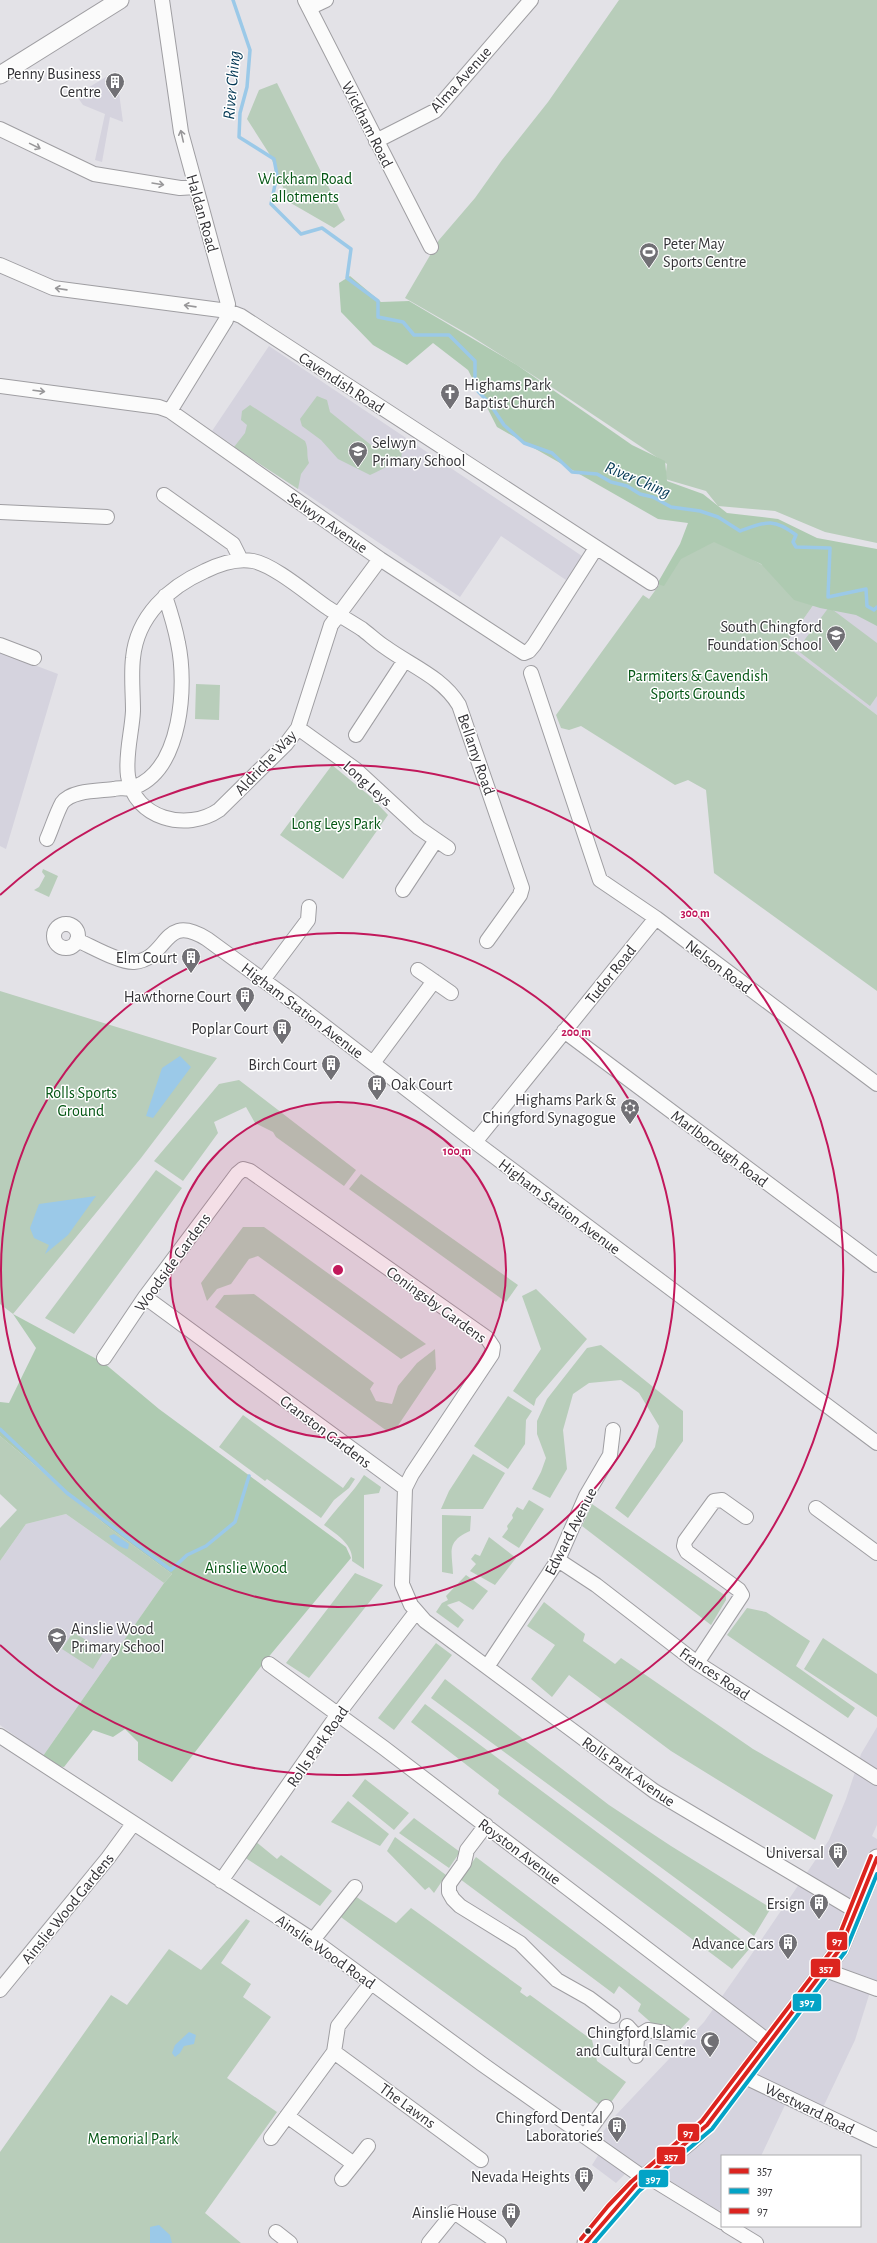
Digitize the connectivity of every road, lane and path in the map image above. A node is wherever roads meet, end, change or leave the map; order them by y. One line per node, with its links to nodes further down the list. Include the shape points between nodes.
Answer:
1 (120, 0): 6 (main road)
2 (162, 0): 9 (street, Haldan Road, one-way to 2, via 181,132)
3 (326, 0): 5 (street)
4 (530, 0): 8 (street, Alma Avenue, via 435,111)
5 (307, 4): 8 (street, Wickham Road)
6 (0, 75)
7 (0, 128): 9 (street, one-way to 9, via 94,174 180,188)
8 (376, 141): 10 (street, Wickham Road)
9 (196, 187): 12 (street, Haldan Road, via 225,291)
10 (432, 247)
11 (0, 265): 12 (street, Cavendish Road, one-way to 11, via 52,288)
12 (228, 311): 14 (street, via 218,334); 18 (street, Cavendish Road, via 247,320)
13 (0, 386): 14 (street, Selwyn Avenue, one-way to 14, via 159,407)
14 (170, 411): 19 (street, Selwyn Avenue)
15 (164, 495): 20 (street, via 233,544)
16 (0, 512): 17 (street)
17 (107, 517)
18 (596, 548): 19 (street, Selwyn Avenue, via 534,646 529,652 524,653); 21 (street, Cavendish Road)
19 (380, 559): 23 (street, Aldriche Way)
20 (241, 560): 22 (street, Aldriche Way, via 215,566 192,577); 23 (street, Aldriche Way, via 268,566)
21 (650, 583)
22 (165, 596): 30 (street, Aldriche Way, via 146,619 134,649 128,761 128,775); 30 (street, via 179,644 181,699 178,722 168,753 147,780)
23 (337, 614): 26 (street, Bellamy Road); 28 (street, Aldriche Way, via 325,641)
24 (0, 645): 25 (street)
25 (34, 658)
26 (405, 660): 29 (street); 38 (street, Bellamy Road, via 442,684 452,693 459,705 521,881 520,895)
27 (531, 673): 36 (street, Nelson Road, via 598,877 603,884)
28 (298, 728): 30 (street, Aldriche Way, via 286,744 219,810 207,818 188,821 162,817 144,805); 32 (street, Long Leys, via 355,769 404,815)
29 (356, 735)
30 (132, 788): 31 (street, via 73,795 63,802)
31 (47, 839)
32 (436, 840): 33 (street, Long Leys); 34 (street)
33 (448, 848)
34 (403, 890)
35 (309, 907): 40 (street, via 308,920)
36 (656, 918): 43 (street, Tudor Road); 45 (street, Nelson Road)
37 (77, 940): 40 (street, Higham Station Avenue, via 126,961 135,962 154,953 168,936 177,931 190,930 207,938)
38 (487, 941)
39 (418, 970): 41 (street)
40 (263, 980): 44 (street, Higham Station Avenue)
41 (434, 981): 42 (street); 44 (street)
42 (451, 993)
43 (564, 1031): 46 (street, Tudor Road); 48 (street, Marlborough Road)
44 (373, 1062): 46 (street, Higham Station Avenue)
45 (877, 1084)
46 (475, 1142): 52 (street, Higham Station Avenue)
47 (243, 1169): 49 (street, Woodside Gardens, via 236,1174); 53 (street, Coningsby Gardens, via 250,1171 491,1342 492,1354)
48 (877, 1265)
49 (145, 1298): 50 (street, Woodside Gardens); 53 (street, Cranston Gardens)
50 (104, 1358)
51 (613, 1430): 57 (street, Edward Avenue, via 610,1455 586,1496)
52 (877, 1444)
53 (405, 1488): 58 (street, via 402,1584)
54 (816, 1508): 56 (street)
55 (746, 1517): 59 (street, via 722,1500 714,1501 685,1541 687,1552 739,1590 742,1595)
56 (877, 1553)
57 (558, 1560): 59 (street, Frances Road, via 596,1585); 61 (street, Edward Avenue)
58 (416, 1612): 61 (street, Rolls Park Avenue); 62 (street, Rolls Park Road)
59 (697, 1663): 64 (street, Frances Road)
60 (269, 1664): 62 (street, Royston Avenue)
61 (487, 1666): 70 (street, Rolls Park Avenue, via 654,1791)
62 (338, 1714): 66 (street, Royston Avenue); 68 (street, Rolls Park Road)
63 (1, 1738): 65 (street, Ainslie Wood Road)
64 (877, 1778)
65 (133, 1824): 68 (street, Ainslie Wood Road); 74 (street, Ainslie Wood Gardens)
66 (486, 1825): 76 (street, via 467,1850 464,1863 449,1884 453,1900 520,1943 558,1980); 80 (street, Royston Avenue)
67 (877, 1858): 70 (main road)
68 (221, 1881): 71 (street, Ainslie Wood Road)
69 (355, 1887): 71 (street)
70 (856, 1911): 72 (main road, via 844,1942)
71 (313, 1940): 73 (street, Ainslie Wood Road)
72 (825, 1970): 75 (street); 80 (main road)
73 (371, 1983): 81 (street, via 338,2026); 86 (street, Ainslie Wood Road)
74 (0, 1990)
75 (877, 1990)
76 (613, 2016)
77 (627, 2026): 79 (street)
78 (664, 2033): 79 (street, via 648,2030)
79 (637, 2037): 82 (street)
80 (769, 2042): 83 (main road)
81 (334, 2052): 85 (street); 90 (street, The Lawns)
82 (636, 2056)
83 (743, 2076): 88 (street, Westward Road); 92 (main road, via 720,2110 697,2136)
84 (606, 2107): 86 (street)
85 (287, 2116): 87 (street); 91 (street)
86 (585, 2136): 92 (street, Ainslie Wood Road)
87 (271, 2138)
88 (877, 2140)
89 (368, 2146): 91 (street)
90 (481, 2160)
91 (354, 2164): 93 (street)
92 (645, 2177): 94 (street, Ainslie Wood Road); 100 (main road)
93 (342, 2179)
94 (721, 2221)
95 (730, 2227): 101 (street)
96 (276, 2232): 97 (street)
97 (290, 2243)
98 (429, 2243): 99 (street, via 454,2212)
99 (500, 2243)
100 (586, 2243)
101 (756, 2243)

